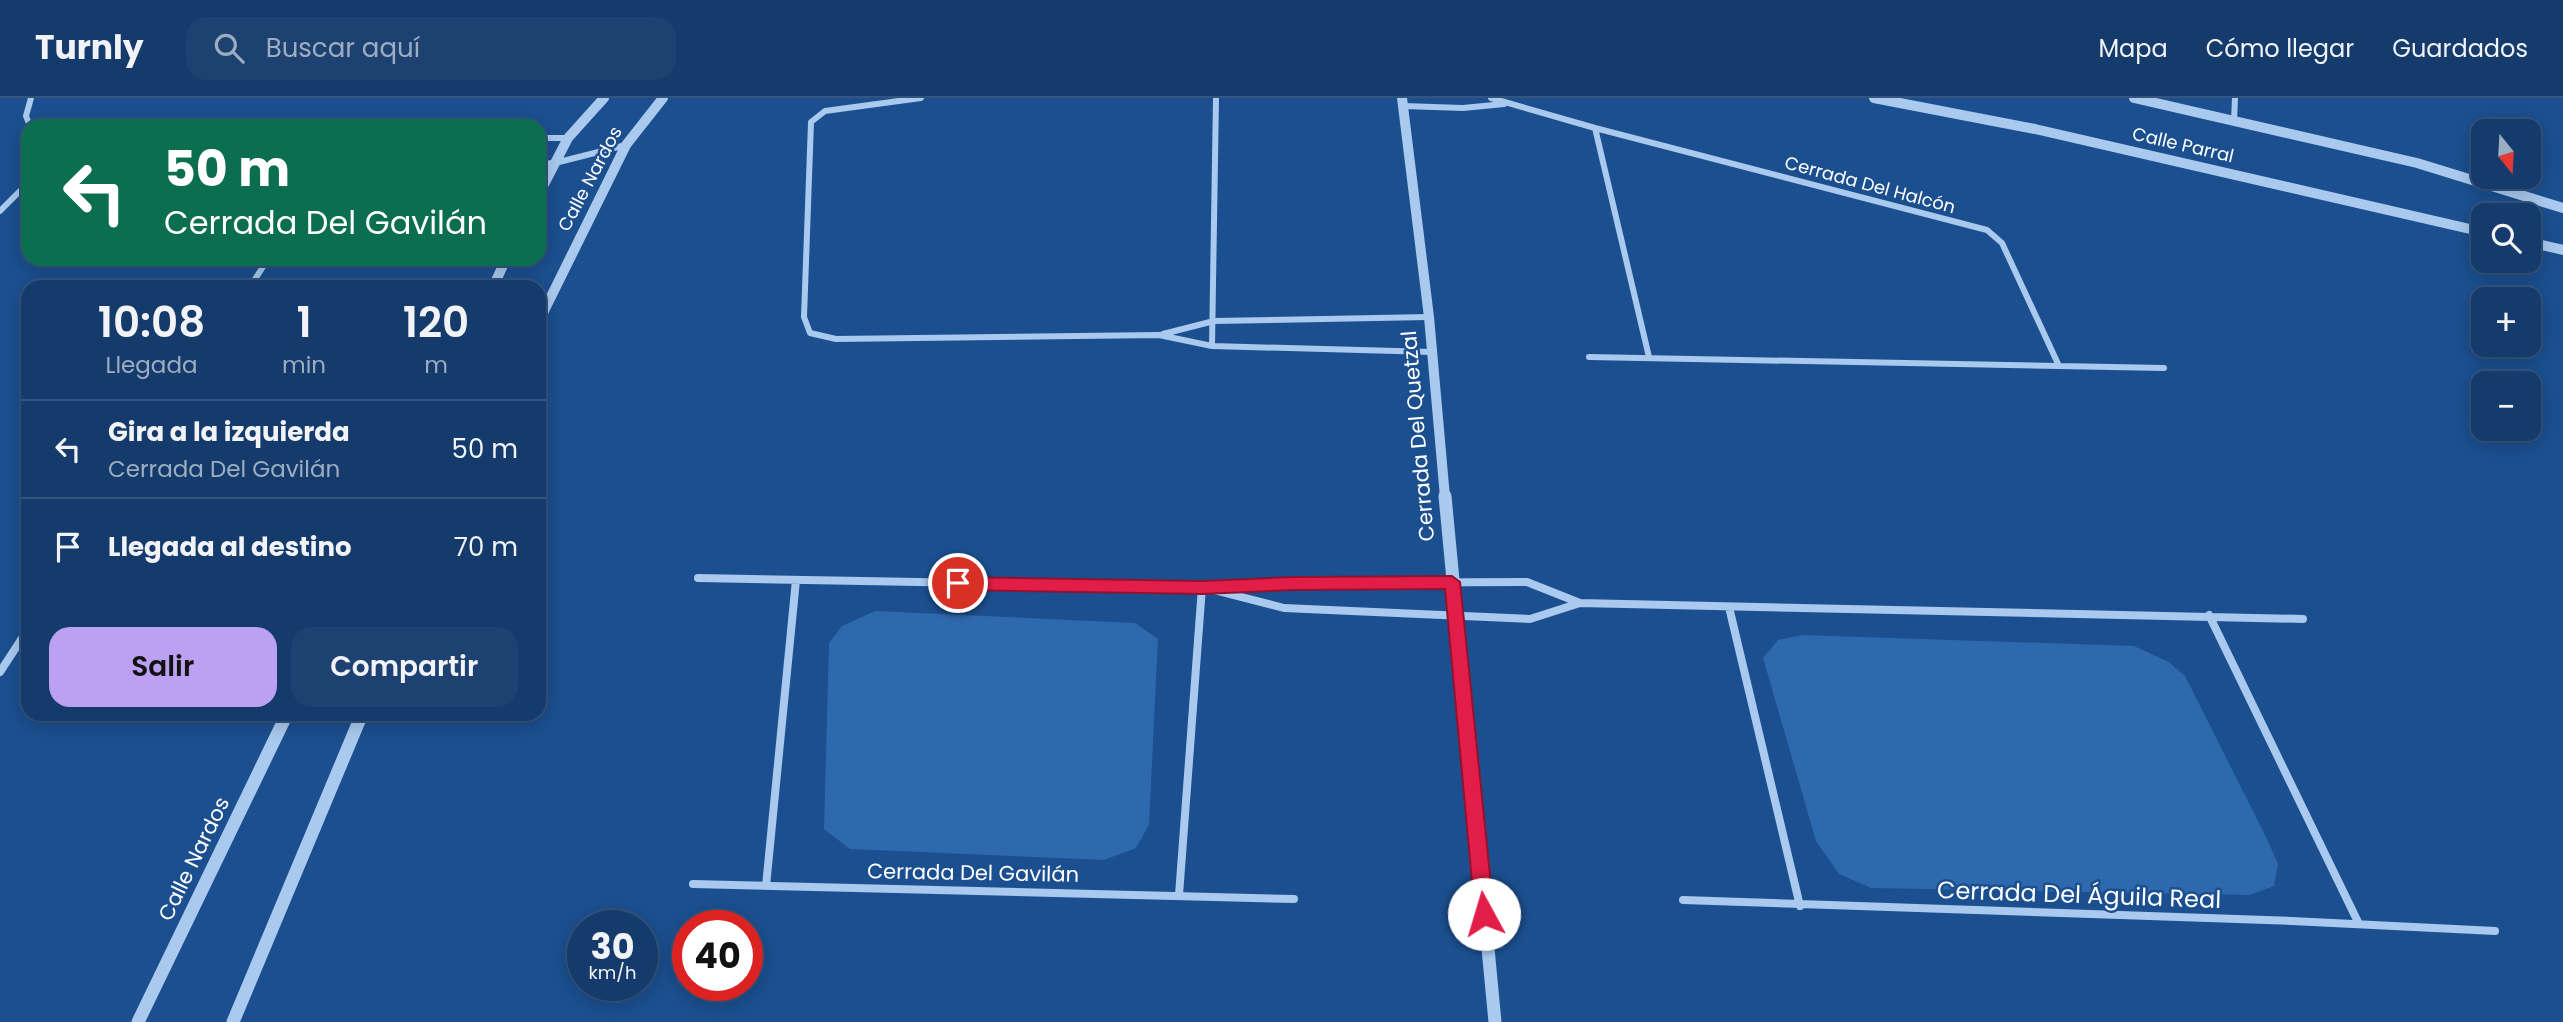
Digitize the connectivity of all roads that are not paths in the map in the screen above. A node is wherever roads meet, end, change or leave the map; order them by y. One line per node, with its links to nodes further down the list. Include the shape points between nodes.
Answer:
1 (31, 98): 12 (street)
2 (604, 98): 16 (street, Calle Nardos)
3 (663, 98): 17 (street, Calle Nardos)
4 (921, 98): 31 (street, via 825,111 811,122 804,317 810,333 836,339)
5 (1216, 98): 30 (street)
6 (1491, 98): 11 (street, Cerrada Del Halcón)
7 (1874, 98): 25 (street, Calle Parral, via 2035,129)
8 (2134, 98): 13 (street)
9 (2235, 98): 13 (street)
10 (1403, 102): 11 (street, Cerrada Del Halcón, via 1463,108); 29 (street, Cerrada Del Quetzal)
11 (1504, 104): 14 (street, Cerrada Del Halcón)
12 (27, 119)
13 (2234, 121): 23 (street, via 2417,163)
14 (1595, 128): 35 (street); 36 (street, Cerrada Del Halcón, via 1987,230 2002,243)
15 (546, 138): 16 (street)
16 (568, 138): 18 (street, Calle Nardos)
17 (626, 145): 18 (street); 28 (street, Calle Nardos)
18 (555, 163): 19 (street); 20 (street, Calle Nardos)
19 (546, 164)
20 (546, 180)
21 (21, 189): 22 (street)
22 (2, 205): 24 (street)
23 (2563, 208)
24 (0, 211)
25 (2471, 229)
26 (2541, 245): 27 (street)
27 (2563, 250)
28 (546, 307)
29 (1429, 317): 30 (street); 33 (street, Cerrada Del Quetzal)
30 (1214, 321): 31 (street); 32 (street)
31 (1159, 335): 32 (street)
32 (1212, 346): 33 (street)
33 (1432, 352): 40 (street, Cerrada Del Quetzal)
34 (1589, 356): 35 (street)
35 (1649, 357): 36 (street)
36 (2059, 366): 37 (street)
37 (2164, 368)
38 (698, 578): 39 (street)
39 (796, 580): 41 (street); 52 (street)
40 (1452, 582): 41 (street); 42 (street, via 1527,582); 45 (street, Cerrada Del Quetzal)
41 (1202, 587): 45 (street, via 1284,608); 53 (street)
42 (1580, 603): 43 (street); 45 (street, via 1530,619)
43 (1729, 607): 44 (street); 56 (street)
44 (2209, 615): 46 (street); 57 (street)
45 (1455, 616): 61 (street, Cerrada Del Quetzal)
46 (2303, 619)
47 (21, 640): 48 (street)
48 (0, 672)
49 (284, 721): 59 (street, Calle Nardos)
50 (359, 721): 60 (street)
51 (693, 884): 52 (street, Cerrada Del Gavilán)
52 (766, 886): 53 (street, Cerrada Del Gavilán)
53 (1179, 895): 54 (street, Cerrada Del Gavilán)
54 (1294, 898)
55 (1683, 900): 56 (street, Cerrada Del Águila Real)
56 (1800, 906): 57 (street, Cerrada Del Águila Real)
57 (2358, 922): 58 (street, Cerrada Del Águila Real)
58 (2495, 931)
59 (138, 1022)
60 (233, 1022)
61 (1495, 1022)

